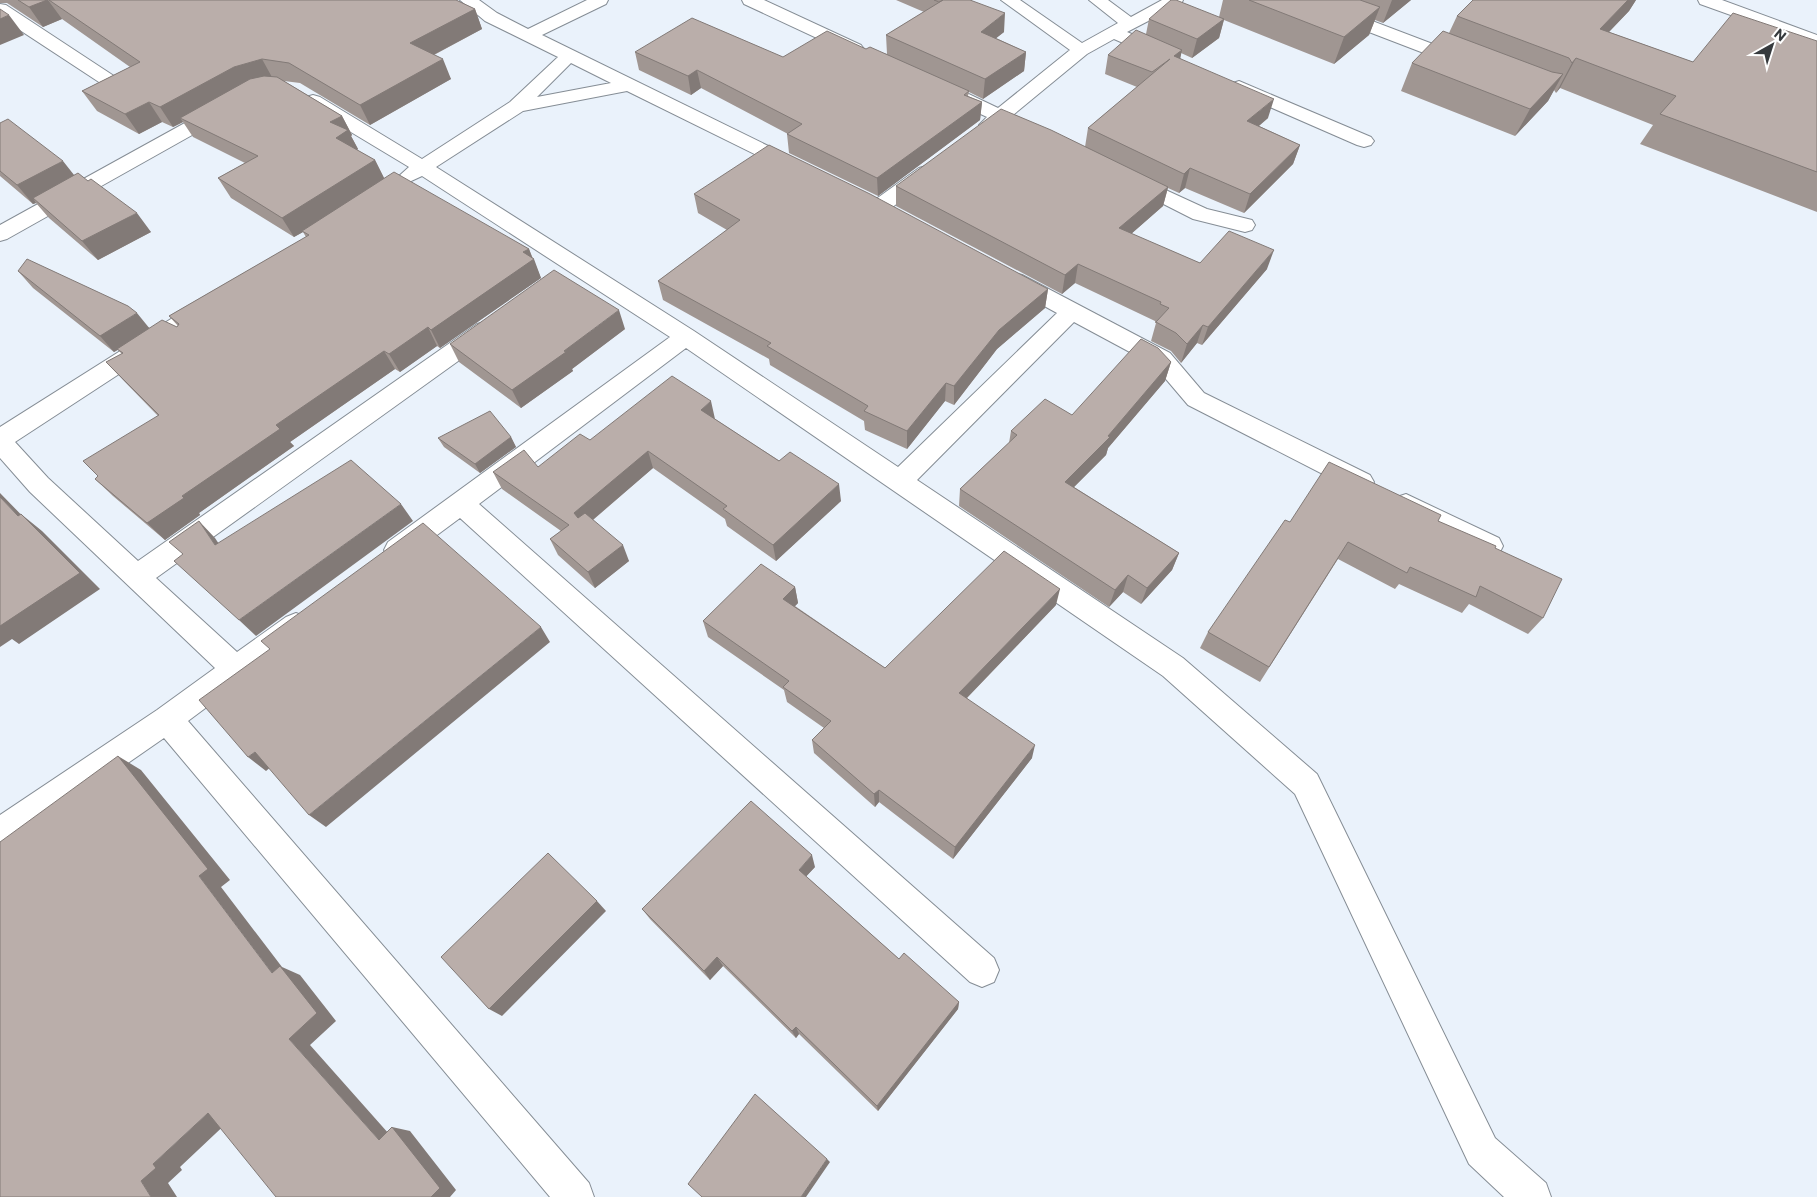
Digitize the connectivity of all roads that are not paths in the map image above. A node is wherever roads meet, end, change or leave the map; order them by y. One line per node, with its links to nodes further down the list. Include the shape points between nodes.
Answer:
1 (468, 0): 12 (street)
2 (600, 0): 12 (street)
3 (750, 0): 16 (street)
4 (1009, 0): 14 (street)
5 (1097, 0): 10 (street)
6 (1175, 0): 10 (street)
7 (1302, 0): 18 (street)
8 (1706, 0): 13 (street)
9 (0, 9): 20 (street)
10 (1130, 24): 11 (street)
11 (1114, 33): 14 (street); 17 (street)
12 (529, 35): 15 (street)
13 (1817, 41)
14 (1080, 50): 26 (street)
15 (569, 56): 22 (street); 25 (street)
16 (875, 58)
17 (1176, 60)
18 (1473, 66)
19 (1221, 79): 29 (street)
20 (111, 82)
21 (929, 83): 26 (street)
22 (630, 85): 25 (street); 33 (street)
23 (293, 89): 31 (street)
24 (235, 103): 37 (street)
25 (517, 106): 31 (street)
26 (1001, 116): 27 (street); 28 (street)
27 (978, 133)
28 (1044, 137)
29 (1364, 140)
30 (940, 161): 35 (street)
31 (422, 167): 34 (street); 42 (street, via 568,272)
32 (1113, 172): 36 (street, via 1200,214)
33 (812, 174)
34 (389, 188)
35 (879, 207)
36 (1245, 225)
37 (0, 234)
38 (993, 268): 40 (street)
39 (223, 295): 43 (street)
40 (1072, 311): 44 (street); 46 (street, via 1162,359 1196,399)
41 (503, 318): 48 (street)
42 (686, 337): 44 (street); 45 (street)
43 (0, 441): 48 (street, via 39,485)
44 (899, 482): 55 (street, via 1173,667 1306,784 1482,1151)
45 (461, 503): 47 (street); 53 (street)
46 (1506, 554)
47 (381, 562)
48 (138, 576): 50 (street)
49 (317, 609): 50 (street)
50 (236, 669): 51 (street)
51 (166, 718): 52 (street); 54 (street)
52 (0, 833)
53 (982, 970)
54 (575, 1197)
55 (1532, 1197)

